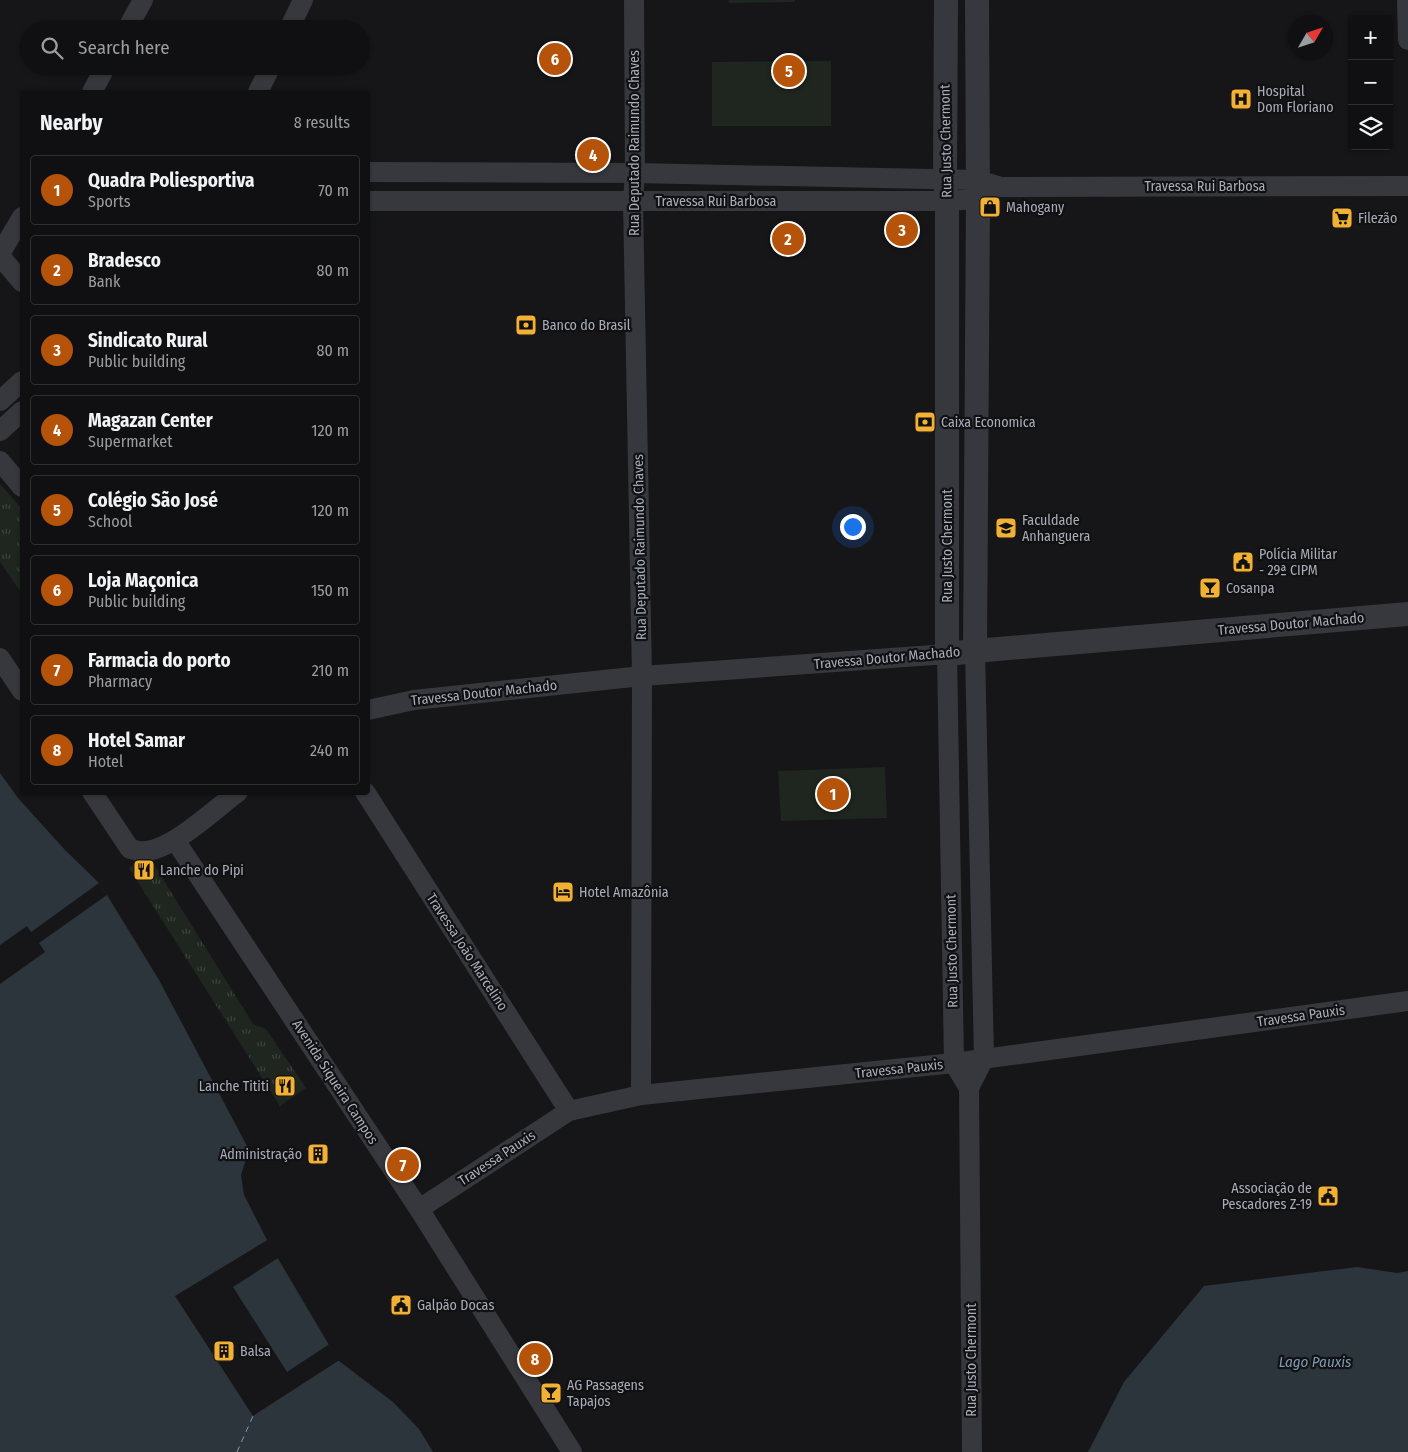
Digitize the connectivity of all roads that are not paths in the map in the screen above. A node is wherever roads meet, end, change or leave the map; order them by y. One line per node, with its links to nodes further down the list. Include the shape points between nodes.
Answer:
1 (143, 0): 7 (street)
2 (303, 0): 8 (street)
3 (634, 0): 15 (street, Rua Deputado Raimundo Chaves)
4 (946, 0): 18 (street, Rua Justo Chermont)
5 (977, 0): 17 (street, Rua Justo Chermont)
6 (1407, 0): 9 (street)
7 (132, 20)
8 (293, 20)
9 (1408, 40)
10 (101, 75): 12 (street)
11 (266, 75): 13 (street)
12 (93, 90)
13 (259, 90)
14 (370, 172): 15 (street, Travessa Rui Barbosa)
15 (635, 172): 18 (street, Travessa Rui Barbosa); 19 (street, Rua Deputado Raimundo Chaves)
16 (1408, 186): 17 (street, Travessa Rui Barbosa)
17 (978, 189): 18 (street, Travessa Rui Barbosa); 31 (street, Rua Justo Chermont)
18 (946, 190): 19 (street, Travessa Rui Barbosa); 32 (street, Rua Justo Chermont)
19 (633, 201): 20 (street, Travessa Rui Barbosa); 34 (street, Rua Deputado Raimundo Chaves)
20 (370, 202)
21 (20, 220): 22 (street)
22 (0, 255): 23 (street)
23 (20, 280)
24 (20, 383): 25 (street)
25 (0, 402)
26 (20, 412): 27 (street)
27 (0, 431)
28 (0, 461): 29 (street)
29 (20, 485)
30 (1408, 614): 31 (street, Travessa Doutor Machado)
31 (976, 650): 32 (street, Travessa Doutor Machado); 42 (street, Rua Justo Chermont)
32 (947, 654): 34 (street, Travessa Doutor Machado); 43 (street, Rua Justo Chermont)
33 (0, 658): 35 (street)
34 (642, 676): 36 (street, Travessa Doutor Machado, via 414,700); 45 (street, Rua Deputado Raimundo Chaves)
35 (20, 688)
36 (370, 710)
37 (94, 795): 40 (street, via 130,849 146,851)
38 (234, 795): 40 (street)
39 (367, 795): 46 (street, Travessa João Marcelino)
40 (175, 840): 47 (street, Avenida Siqueira Campos)
41 (1408, 1002): 42 (street, Travessa Pauxis)
42 (984, 1058): 43 (street, Travessa Pauxis); 44 (street, Rua Justo Chermont)
43 (954, 1063): 44 (street, Rua Justo Chermont); 45 (street, Travessa Pauxis)
44 (969, 1088): 49 (street, Rua Justo Chermont)
45 (641, 1095): 46 (street, Travessa Pauxis)
46 (569, 1111): 47 (street, Travessa Pauxis)
47 (419, 1209): 48 (street, Avenida Siqueira Campos)
48 (572, 1452)
49 (972, 1452)

